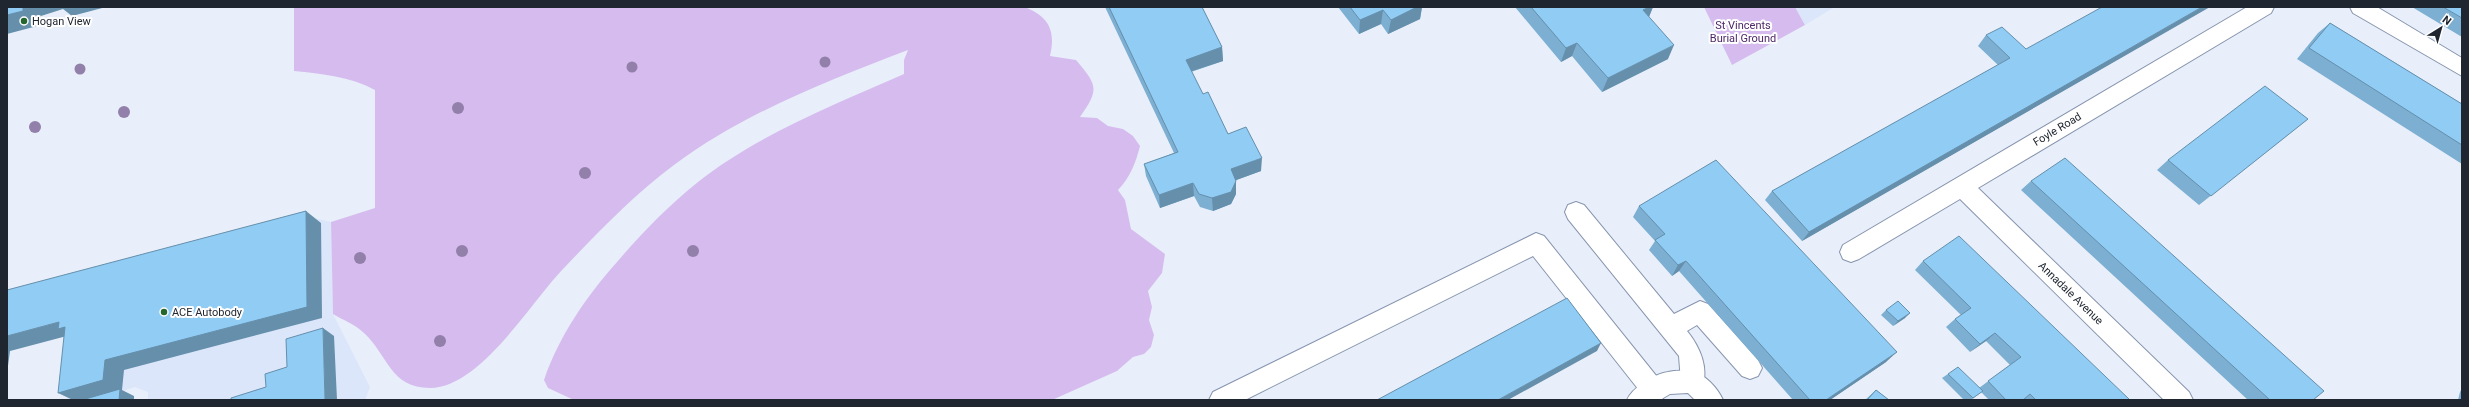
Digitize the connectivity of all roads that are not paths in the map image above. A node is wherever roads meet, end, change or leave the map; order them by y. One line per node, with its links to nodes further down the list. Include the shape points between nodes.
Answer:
1 (2264, 7): 4 (street, Foyle Road)
2 (2360, 7): 3 (street)
3 (2462, 68)
4 (1962, 186): 6 (street, Foyle Road); 13 (street, Annadale Avenue)
5 (1576, 212): 7 (street)
6 (1851, 252)
7 (1671, 328): 8 (street, via 1700,311); 9 (street, via 1690,352)
8 (1750, 368)
9 (1693, 382): 10 (street, via 1667,383); 12 (street)
10 (1646, 396): 11 (street, via 1536,243)
11 (1220, 400)
12 (1711, 400)
13 (2181, 400)

